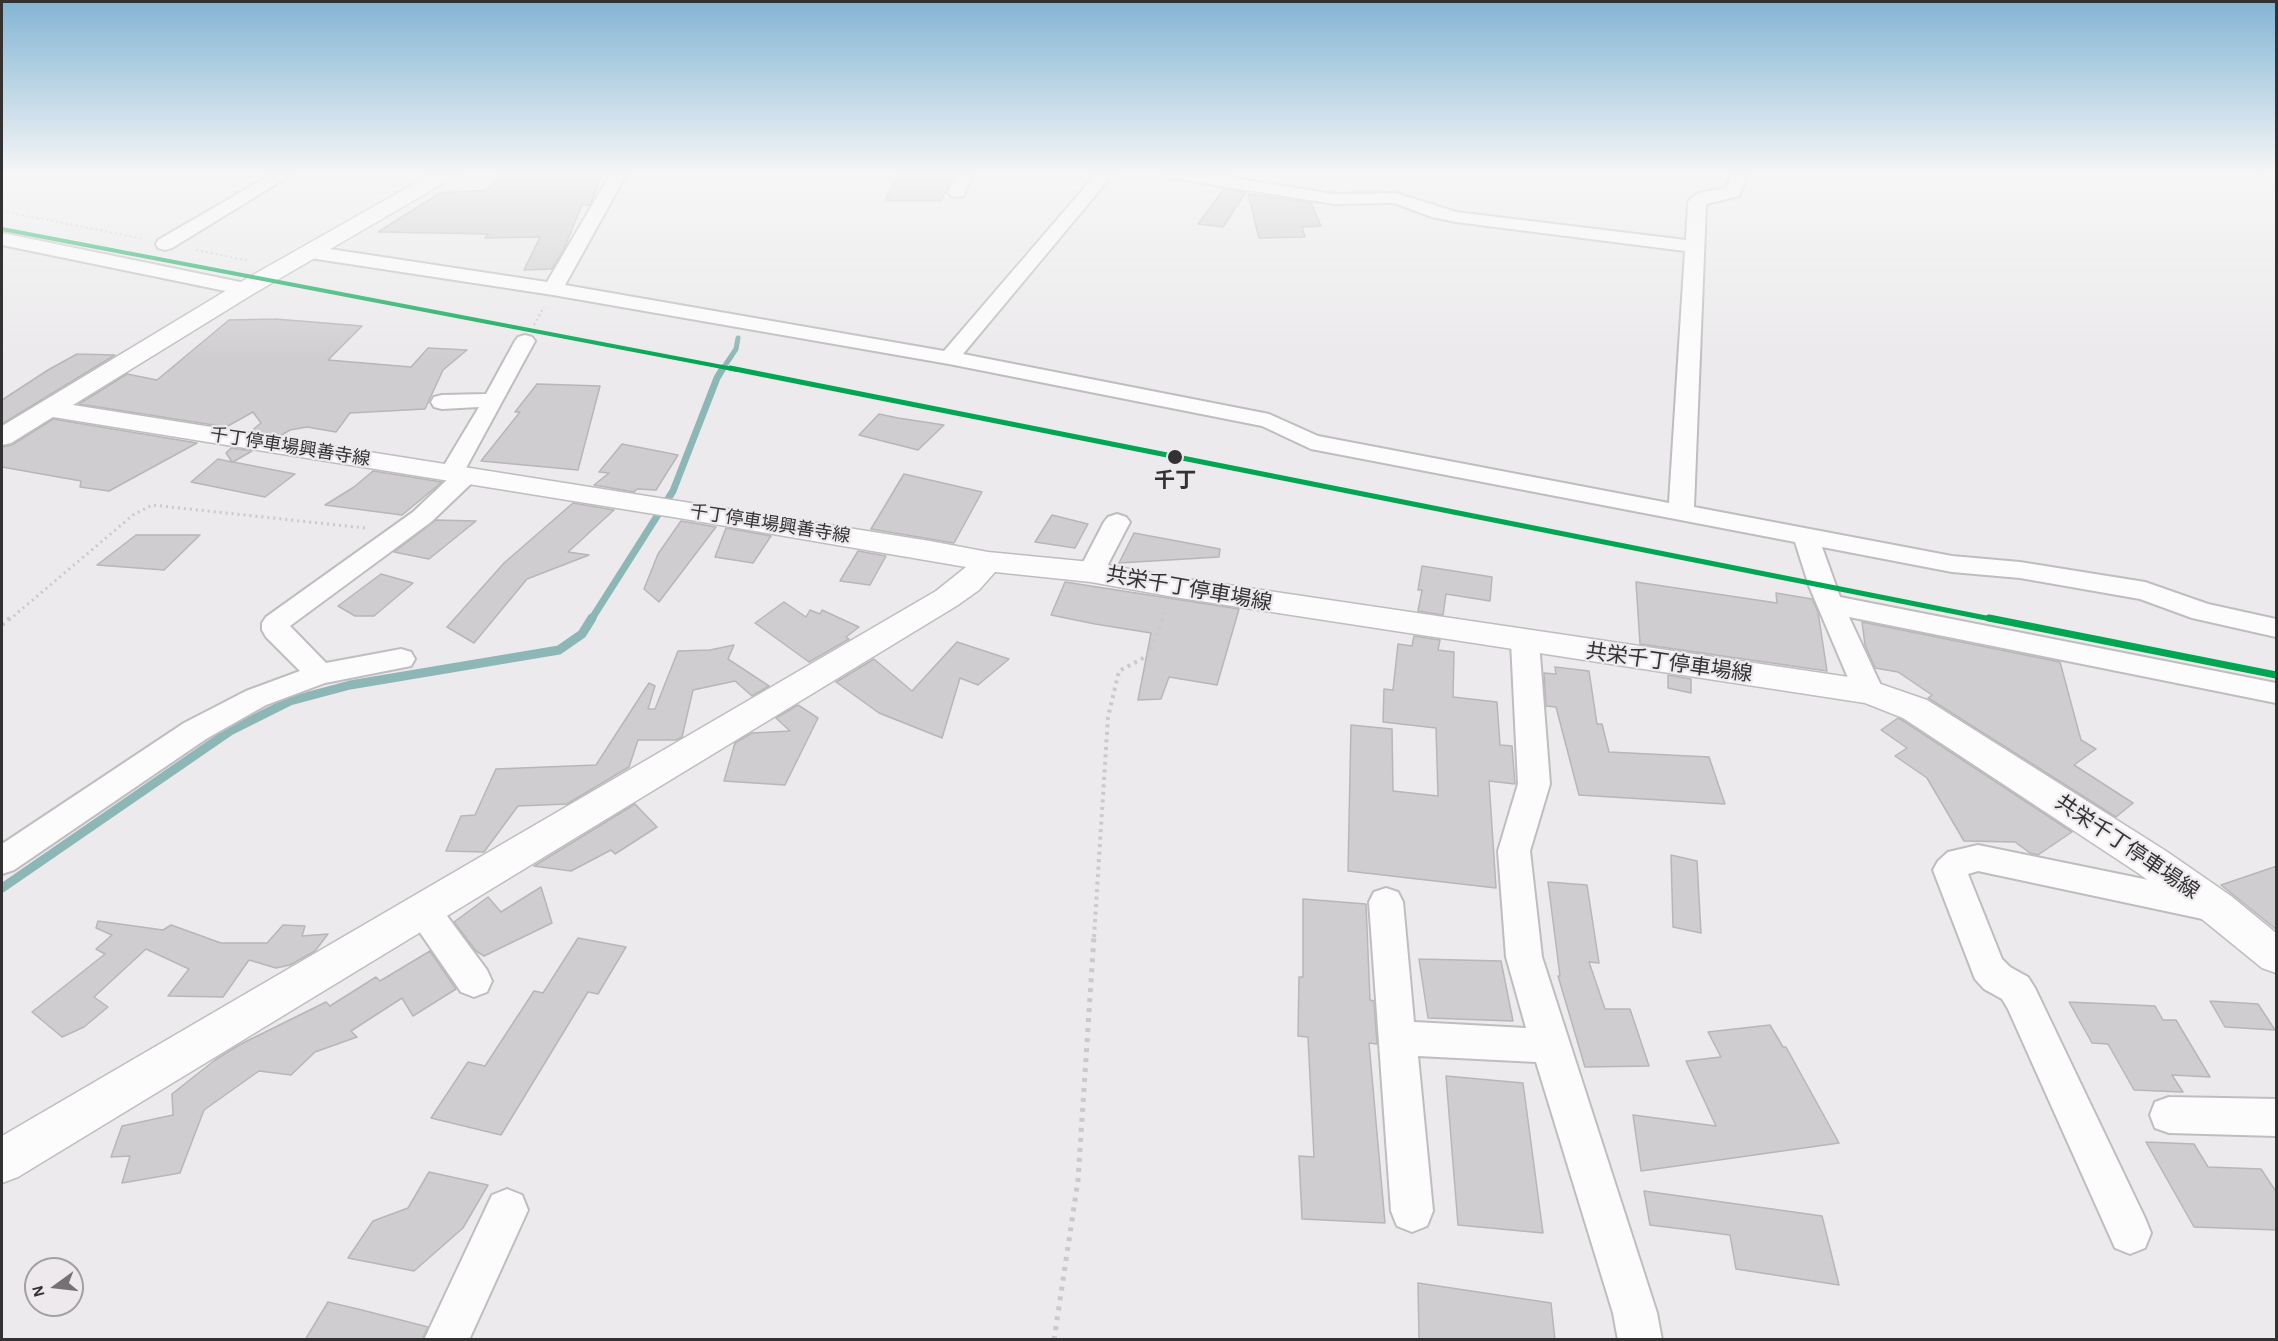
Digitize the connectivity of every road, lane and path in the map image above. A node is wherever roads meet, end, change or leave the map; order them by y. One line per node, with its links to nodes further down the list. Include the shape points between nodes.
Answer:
1 (179, 236): 8 (street)
2 (338, 236): 10 (main road)
3 (583, 236): 12 (street)
4 (1053, 236): 14 (street)
5 (1603, 236): 9 (street)
6 (1695, 236): 9 (street)
7 (2, 239): 11 (street)
8 (165, 244)
9 (1694, 247): 20 (street)
10 (310, 252): 11 (main road); 12 (street)
11 (245, 289): 17 (main road)
12 (553, 289): 13 (path); 14 (street)
13 (525, 341): 15 (street)
14 (949, 358): 20 (street, via 1269,421 1311,442)
15 (494, 400): 16 (street); 19 (street)
16 (442, 402)
17 (49, 410): 18 (main road); 19 (main road, 千丁停車場興善寺線)
18 (2, 437)
19 (460, 473): 22 (street, via 422,517); 24 (main road, 千丁停車場興善寺線, via 930,549)
20 (1682, 511): 23 (street)
21 (1117, 522): 25 (street)
22 (399, 532): 28 (path, via 152,506 133,515); 32 (street, via 276,623 276,630)
23 (1806, 537): 27 (street); 29 (street, via 1952,564 2020,570 2145,591 2202,612)
24 (988, 562): 25 (main road, 共栄千丁停車場線); 38 (main road, via 947,598)
25 (1091, 572): 26 (main road, 共栄千丁停車場線)
26 (1174, 588): 30 (main road, 共栄千丁停車場線); 50 (path, via 1149,655 1119,671 1108,717 1078,1180)
27 (1830, 604): 33 (street); 34 (street)
28 (2, 625)
29 (2277, 628)
30 (1525, 642): 33 (main road, 共栄千丁停車場線); 42 (street, via 1534,784 1514,851 1524,957)
31 (401, 659): 32 (street)
32 (320, 674): 35 (street, via 256,698 195,731)
33 (1869, 692): 37 (main road, 共栄千丁停車場線, via 1915,709 2152,861)
34 (2277, 693)
35 (2, 861)
36 (1386, 902): 41 (street)
37 (2217, 908): 39 (main road, 共栄千丁停車場線); 48 (street, via 1978,858 1960,861 1950,870 1988,968 2015,988 2022,999)
38 (424, 911): 40 (street); 45 (main road)
39 (2277, 956)
40 (474, 981)
41 (1398, 1038): 42 (street); 47 (street)
42 (1550, 1046): 51 (street, via 1635,1313)
43 (2169, 1115): 44 (street)
44 (2277, 1118)
45 (2, 1161)
46 (507, 1210): 49 (street)
47 (1412, 1211)
48 (2130, 1233)
49 (446, 1340)
50 (1054, 1340)
51 (1640, 1340)

